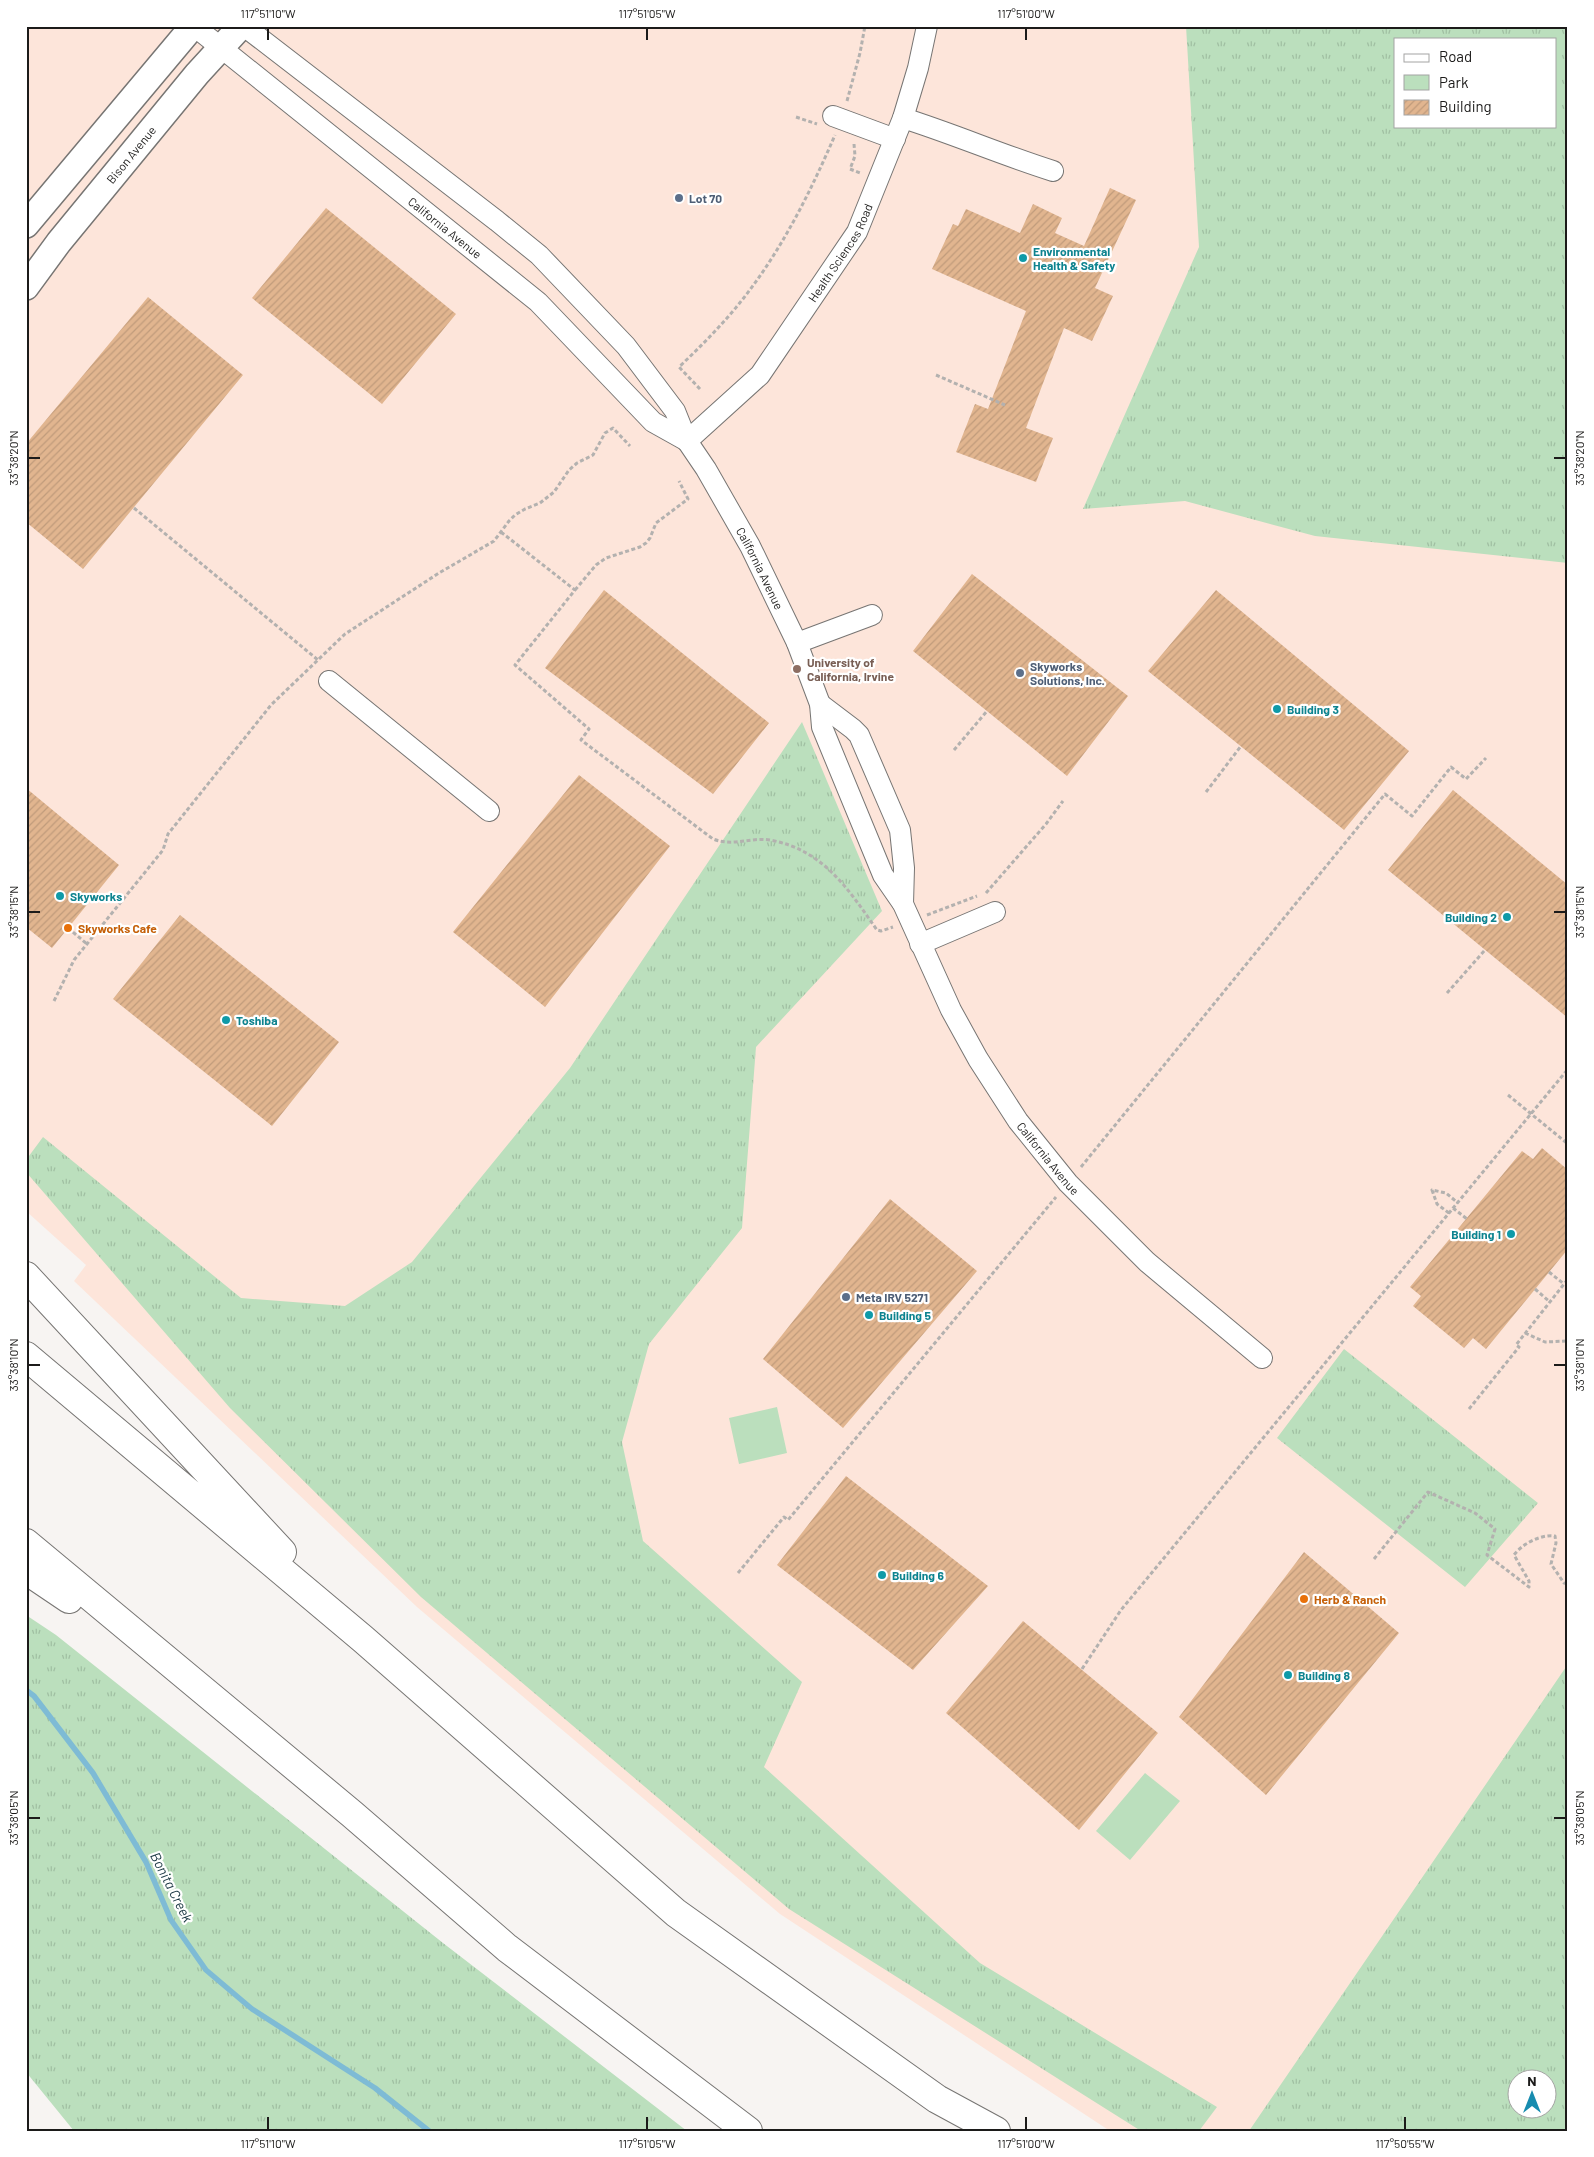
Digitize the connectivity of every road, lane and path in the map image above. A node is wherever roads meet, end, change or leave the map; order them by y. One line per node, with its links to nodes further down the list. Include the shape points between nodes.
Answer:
1 (193, 26): 5 (street, California Avenue); 12 (main road)
2 (243, 26): 5 (main road, Bison Avenue); 17 (street, California Avenue, via 538,255 626,346 675,411)
3 (865, 26): 8 (path, via 851,88)
4 (927, 26): 7 (street, Health Sciences Road)
5 (220, 48): 13 (main road, Bison Avenue); 17 (street, California Avenue, via 538,302 653,422)
6 (796, 117): 8 (path)
7 (903, 118): 9 (street, Health Sciences Road); 10 (street)
8 (836, 122): 9 (street); 11 (path, via 855,147 850,170); 15 (path, via 800,211 768,263 729,317 679,367)
9 (895, 140): 11 (street, Health Sciences Road)
10 (1053, 171)
11 (878, 181): 17 (street, Health Sciences Road, via 857,232 760,375)
12 (26, 226)
13 (26, 287)
14 (936, 375): 16 (path)
15 (700, 390)
16 (1005, 405)
17 (686, 441): 23 (street, California Avenue, via 706,469 750,546)
18 (679, 481): 21 (path, via 688,499 656,523 650,538 640,547 596,565)
19 (134, 508): 24 (path)
20 (501, 532): 21 (path)
21 (575, 590): 34 (path, via 514,665 589,728 581,740 713,838 725,843 770,840 822,863 849,888 877,930)
22 (872, 615): 23 (street)
23 (797, 643): 25 (street, California Avenue)
24 (326, 672): 32 (street)
25 (820, 704): 34 (street, California Avenue, via 822,727 879,866); 34 (street, California Avenue, via 859,735 900,830)
26 (987, 711): 28 (path)
27 (1242, 746): 30 (path)
28 (954, 750)
29 (1486, 758): 44 (path, via 1466,779 1451,767 1412,816 1385,794)
30 (1206, 792)
31 (1063, 801): 34 (path, via 987,892)
32 (489, 811)
33 (995, 912): 37 (street)
34 (907, 913): 37 (street, California Avenue)
35 (68, 928): 36 (path)
36 (87, 944)
37 (920, 944): 44 (street, California Avenue, via 978,1059 1018,1121)
38 (1485, 950): 39 (path)
39 (1447, 992)
40 (1568, 1069): 42 (path)
41 (1508, 1095): 42 (path)
42 (1531, 1113): 43 (path); 45 (path)
43 (1568, 1144)
44 (1068, 1183): 58 (street, California Avenue, via 1147,1262); 63 (path, via 788,1520 784,1517)
45 (1458, 1203): 46 (path); 47 (path, via 1446,1193 1432,1190 1437,1204)
46 (1453, 1208): 47 (path); 48 (path)
47 (1449, 1214): 66 (path, via 1121,1610)
48 (1467, 1219)
49 (1549, 1272): 52 (path)
50 (26, 1276): 65 (highway)
51 (1568, 1280): 52 (path)
52 (1564, 1284): 54 (path)
53 (1535, 1289): 54 (path)
54 (1550, 1302): 55 (path)
55 (1525, 1333): 56 (path, via 1545,1342); 59 (path, via 1516,1345 1519,1347)
56 (1568, 1341)
57 (26, 1356): 65 (highway)
58 (1262, 1358)
59 (1469, 1409)
60 (26, 1543): 67 (highway)
61 (1374, 1559): 64 (path, via 1428,1492 1475,1513 1494,1529 1487,1554 1530,1587 1514,1554 1520,1546 1548,1535 1555,1536 1551,1564)
62 (26, 1570): 67 (highway)
63 (738, 1573)
64 (1568, 1584)
65 (363, 1639): 69 (highway, via 676,1912 936,2099)
66 (1082, 1669)
67 (212, 1698): 68 (highway, via 507,1948)
68 (748, 2131)
69 (996, 2131)

